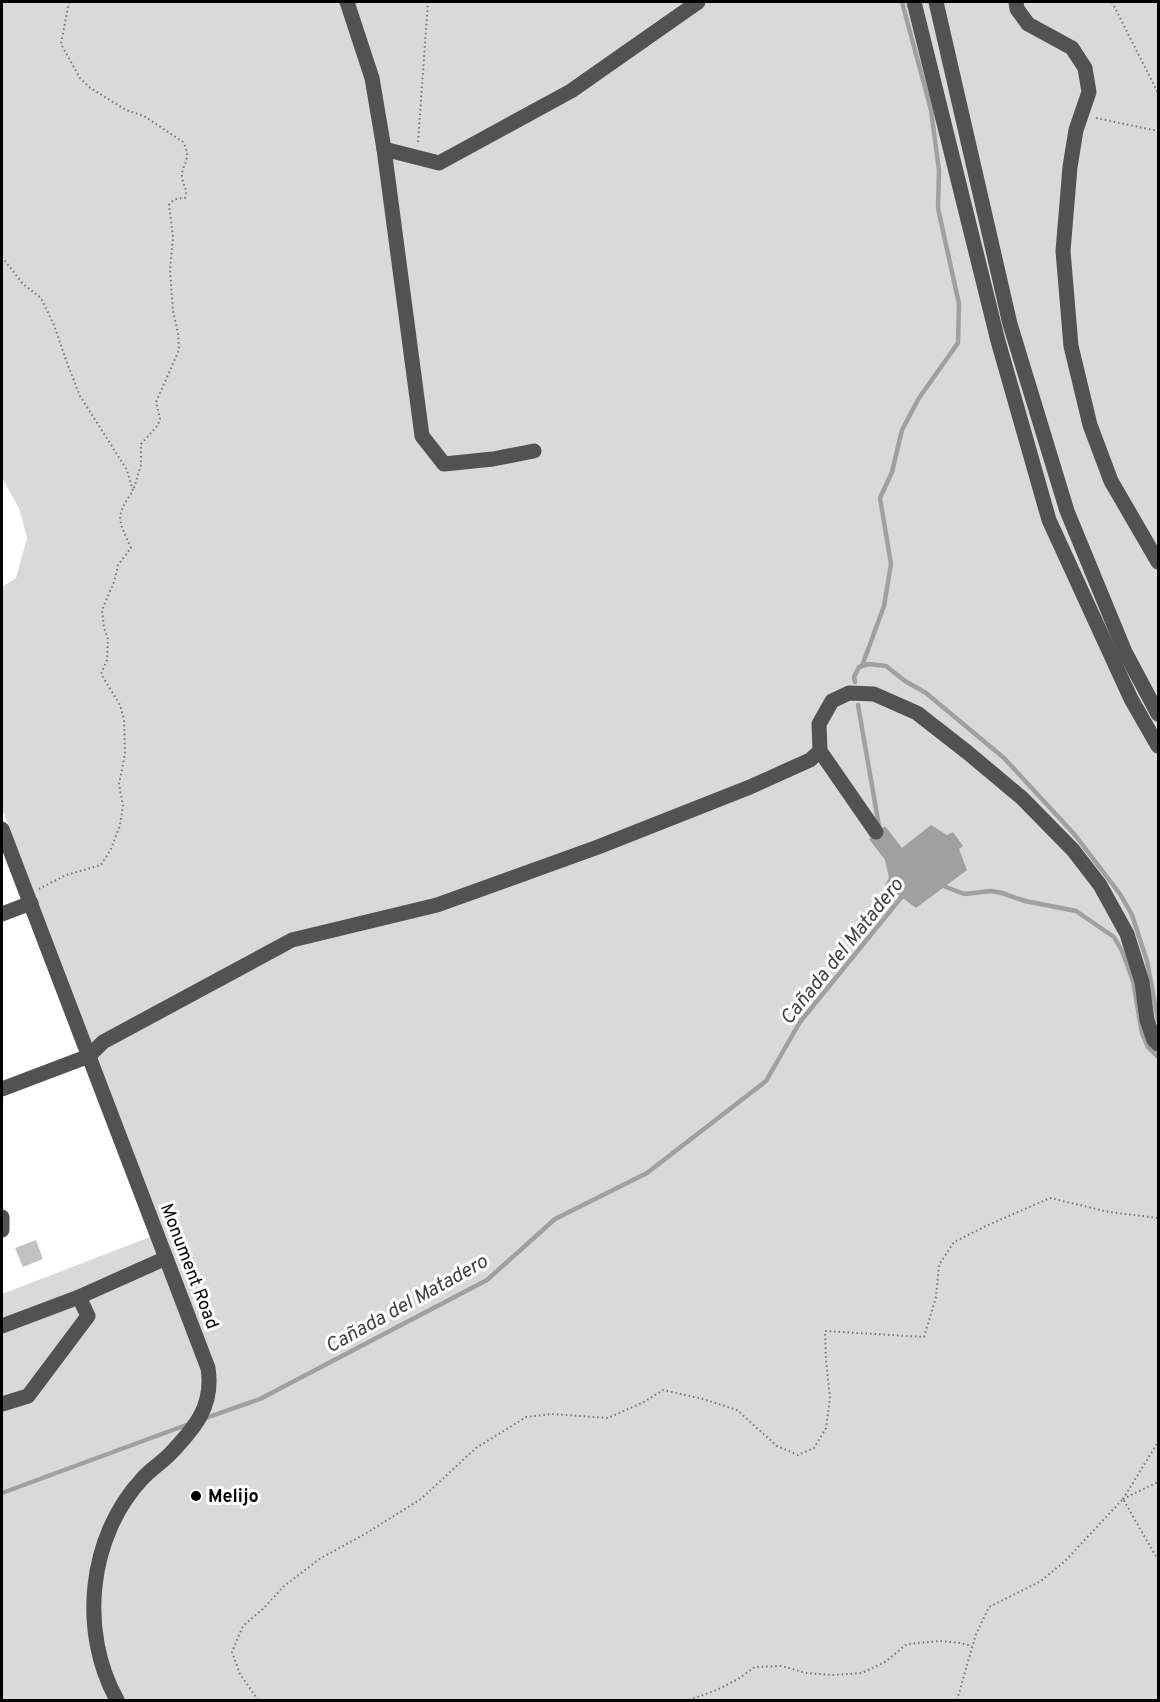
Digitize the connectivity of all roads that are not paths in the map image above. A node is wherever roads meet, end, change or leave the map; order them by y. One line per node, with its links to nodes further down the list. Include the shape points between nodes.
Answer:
1 (347, 2): 6 (street, via 372,78)
2 (698, 2): 6 (street, via 571,91 439,163)
3 (914, 2): 10 (street, via 998,341 1049,520 1131,699)
4 (936, 2): 9 (street, via 1010,324 1067,511 1125,652)
5 (1016, 2): 8 (street, via 1028,24 1072,48 1085,68 1089,92 1076,130 1063,251 1071,345 1090,425 1111,481)
6 (384, 149): 7 (street, via 422,436 444,464)
7 (534, 451)
8 (1158, 562)
9 (1158, 714)
10 (1158, 746)
11 (820, 751): 13 (street); 16 (street, via 819,724 832,701 849,693 874,694 917,713 1022,798 1073,850 1100,885 1127,934 1142,982 1147,1020); 17 (street, via 810,760 750,786 598,847 437,905 292,940 103,1042)
12 (2, 829): 14 (street, Monument Road)
13 (876, 832)
14 (29, 898): 15 (street); 17 (street, Monument Road)
15 (2, 914)
16 (1158, 1044)
17 (89, 1056): 18 (street); 21 (street, Monument Road)
18 (2, 1089)
19 (2, 1217): 20 (street)
20 (2, 1230)
21 (166, 1258): 22 (street); 25 (street, Monument Road, via 208,1368 210,1383 206,1407 194,1426 131,1492 100,1556 94,1593 95,1634)
22 (79, 1297): 23 (street); 24 (street, via 88,1316 28,1396)
23 (2, 1326)
24 (2, 1404)
25 (117, 1701)

